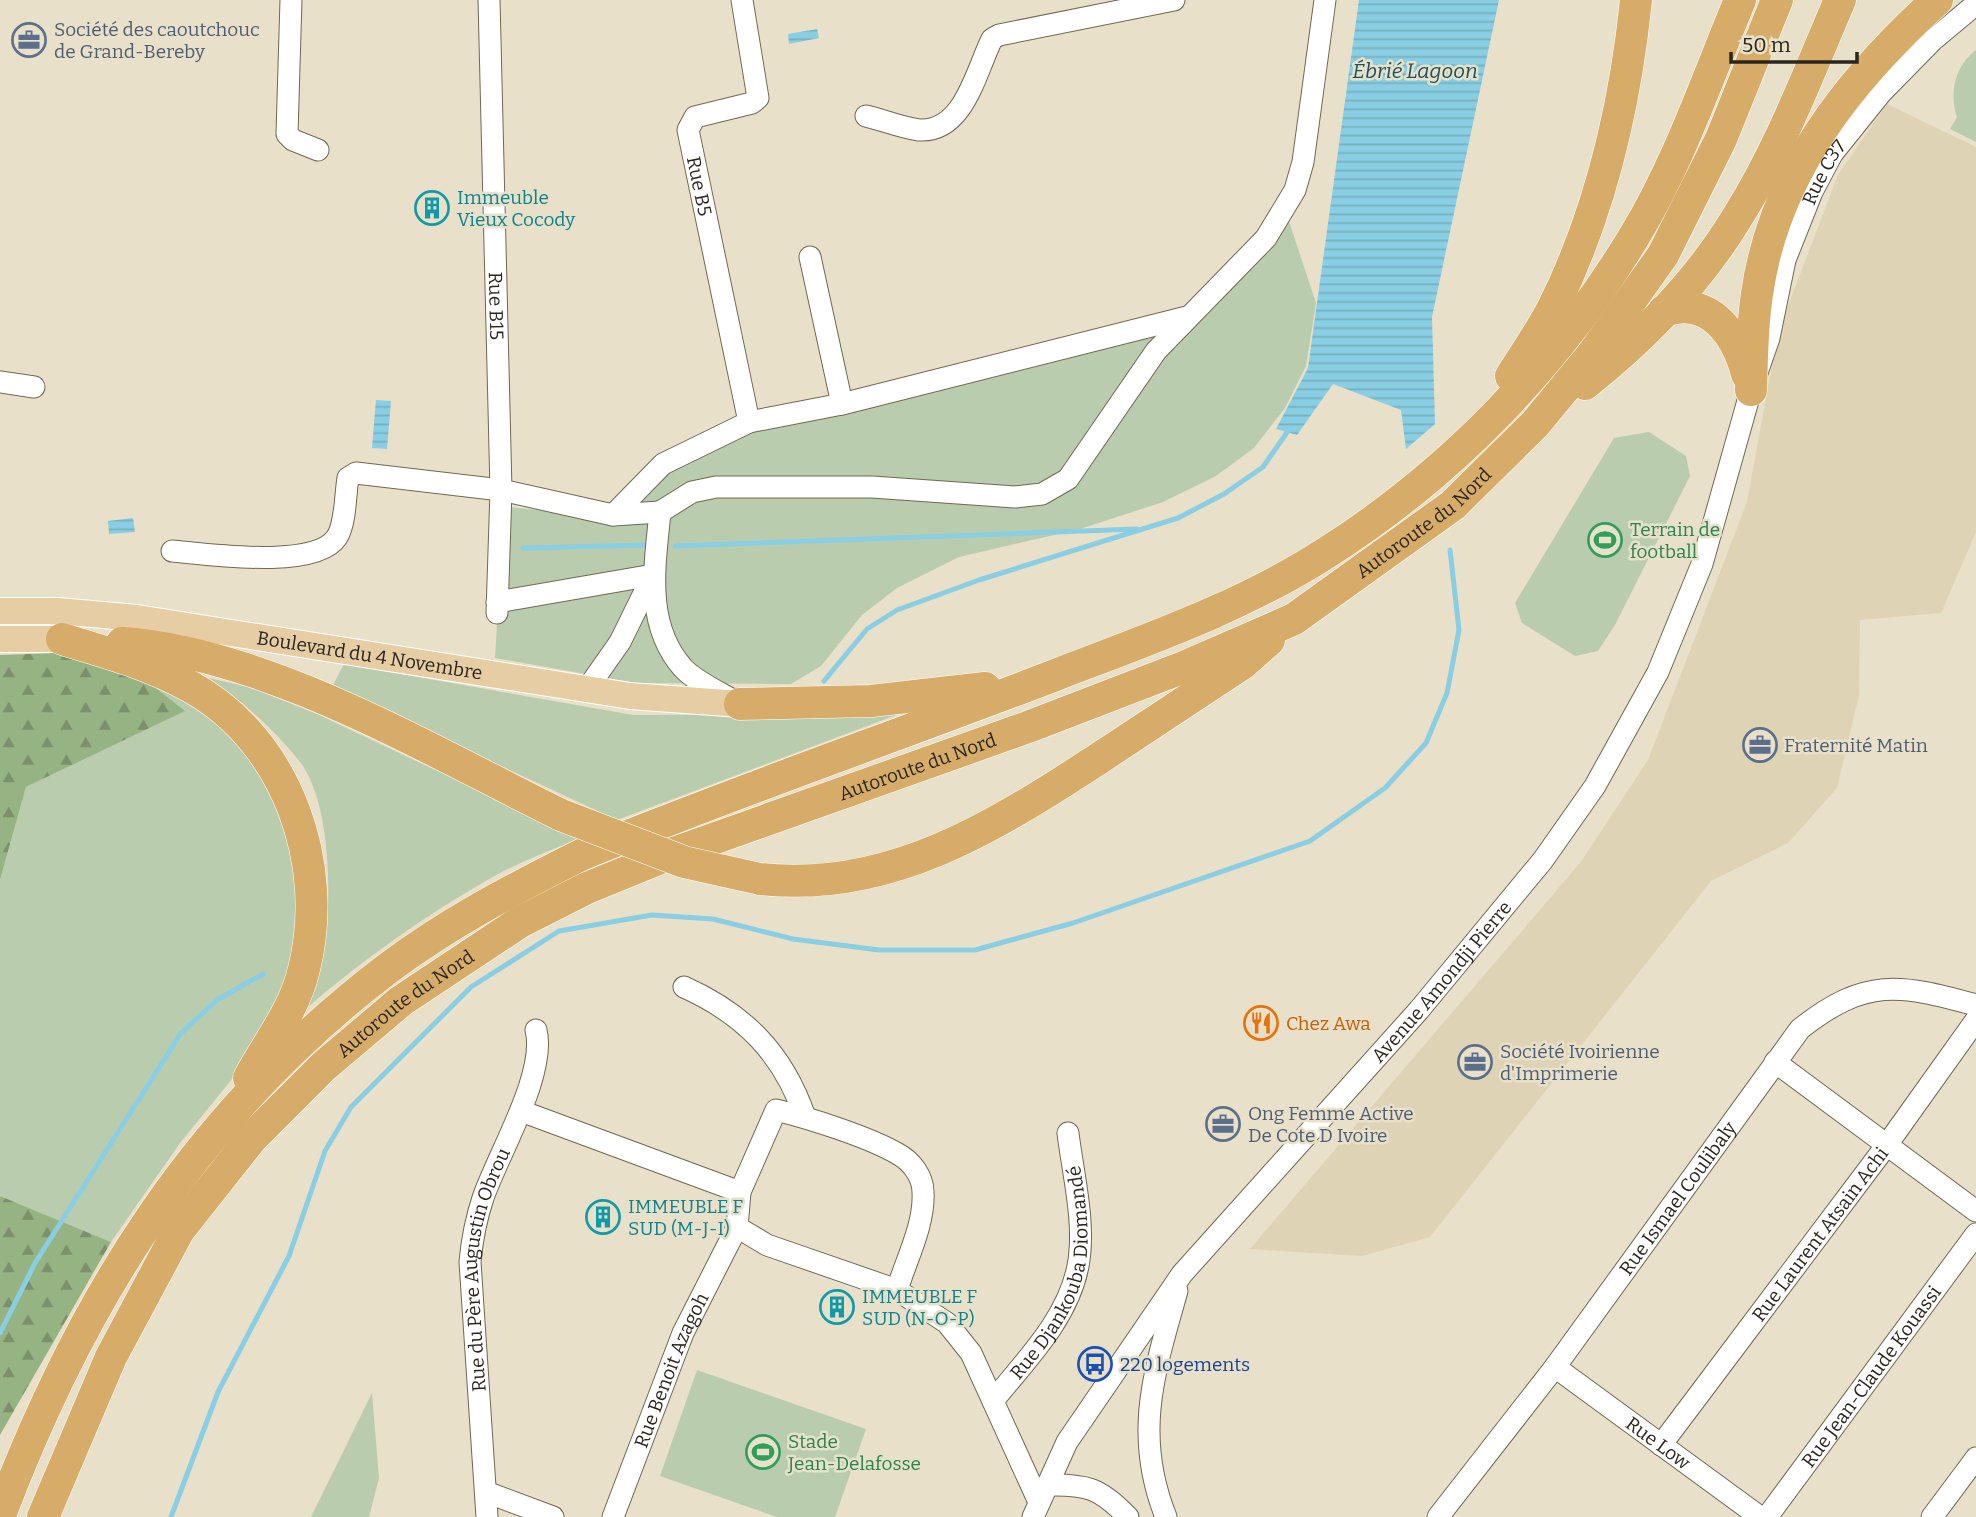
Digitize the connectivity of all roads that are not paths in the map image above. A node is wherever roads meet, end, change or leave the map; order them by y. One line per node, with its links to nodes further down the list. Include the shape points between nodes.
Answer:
1 (291, 0): 15 (street, via 287,134)
2 (489, 0): 26 (street, Rue B15)
3 (742, 0): 23 (street, Rue B5, via 758,98 695,117 688,130)
4 (1174, 0): 13 (street, via 999,35 992,39 964,102 951,119 935,129 918,130)
5 (1325, 0): 18 (street, via 1303,162 1295,190 1266,238)
6 (1636, 0): 25 (highway, via 1618,123 1584,240 1552,310)
7 (1719, 0): 14 (highway)
8 (1740, 0): 14 (highway, Autoroute du Nord)
9 (1777, 0): 24 (highway, Autoroute du Nord, via 1721,138 1663,254)
10 (1840, 0): 17 (highway, via 1768,162 1739,215 1700,271)
11 (1937, 0): 21 (highway, via 1839,103 1786,193 1757,290)
12 (1976, 4): 21 (street, Rue C37, via 1905,66 1832,154 1785,260 1769,338)
13 (866, 116)
14 (1687, 129): 25 (highway, Autoroute du Nord, via 1655,197 1601,286 1531,376)
15 (318, 150)
16 (810, 257): 22 (street)
17 (1664, 310): 21 (highway, via 1694,306 1712,315 1745,365); 24 (highway, via 1606,367)
18 (1187, 317): 22 (street); 27 (street, via 1132,382 1068,479 1041,494 1016,497 872,487 716,487 692,492)
19 (0, 382): 20 (street)
20 (34, 387)
21 (1751, 390): 52 (street, Avenue Amondji Pierre, via 1702,564 1681,618 1658,672 1573,820 1419,1010)
22 (842, 404): 23 (street)
23 (749, 422): 28 (street, via 663,464)
24 (1535, 424): 32 (highway, Autoroute du Nord, via 1453,505)
25 (1477, 433): 35 (highway, Autoroute du Nord, via 1375,520 1277,582 1176,629)
26 (501, 490): 28 (street); 29 (street, via 356,473 348,478 339,536 310,553 269,558); 30 (street, Rue B15, via 497,608)
27 (660, 512): 28 (street); 30 (street)
28 (613, 514)
29 (173, 551)
30 (653, 575): 36 (street, via 620,642); 37 (street, via 656,607 668,647 685,670)
31 (0, 611): 36 (main road, Boulevard du 4 Novembre, via 137,618)
32 (1294, 619): 34 (highway, bridge, via 1242,664 1155,722 1045,793 938,853 860,876 825,881 760,879 684,862 561,815 323,698 256,673 133,644); 62 (highway, Autoroute du Nord, via 1028,727 587,888 520,922 401,1001 324,1066 251,1139 179,1230 111,1357)
33 (0, 639): 34 (main road)
34 (62, 639): 43 (highway, via 154,669 218,705 262,752 284,786 300,824 312,900 304,971 284,1019)
35 (1042, 681): 37 (highway, via 871,701); 43 (highway, Autoroute du Nord, via 666,820 507,892 388,969 303,1040)
36 (587, 689): 37 (main road, Boulevard du 4 Novembre)
37 (740, 704)
38 (684, 987): 45 (street, via 719,1003 747,1024 794,1086)
39 (1976, 1005): 42 (street, Rue Ismael Coulibaly, via 1916,989 1854,995 1800,1030)
40 (1976, 1020): 47 (street, Rue Laurent Atsain Achi)
41 (536, 1030): 44 (street, Rue du Père Augustin Obrou, via 539,1044)
42 (1775, 1062): 47 (street); 54 (street, Rue Ismael Coulibaly)
43 (232, 1111): 60 (highway, Autoroute du Nord, via 152,1213 115,1270 47,1400)
44 (521, 1111): 48 (street); 58 (street, Rue du Père Augustin Obrou, via 483,1197 471,1241)
45 (805, 1116): 48 (street, via 776,1110); 53 (street, via 898,1154 915,1168 924,1189 922,1212)
46 (1068, 1133): 55 (street, Rue Djankouba Diomandé, via 1080,1238 1072,1290 1044,1338)
47 (1886, 1146): 49 (street); 56 (street, Rue Laurent Atsain Achi)
48 (740, 1192): 50 (street)
49 (1976, 1211)
50 (737, 1227): 53 (street, via 766,1245); 65 (street, Rue Benoit Azagoh, via 683,1333)
51 (1976, 1234): 69 (street, Rue Jean-Claude Kouassi)
52 (1182, 1274): 59 (street, Avenue Amondji Pierre, via 1067,1442); 67 (street, via 1149,1399 1152,1475)
53 (897, 1290): 55 (street, via 962,1338)
54 (1555, 1367): 56 (street, Rue Low); 61 (street, Rue Ismael Coulibaly)
55 (993, 1401): 59 (street)
56 (1661, 1445): 68 (street, Rue Low)
57 (1976, 1458): 70 (street)
58 (486, 1492): 63 (street, Rue du Père Augustin Obrou); 64 (street)
59 (1039, 1501): 66 (street, via 1091,1488 1108,1496)
60 (0, 1515)
61 (1445, 1515)
62 (43, 1517)
63 (488, 1517)
64 (552, 1517)
65 (613, 1517)
66 (1128, 1517)
67 (1166, 1517)
68 (1760, 1517)
69 (1766, 1517)
70 (1932, 1517)

